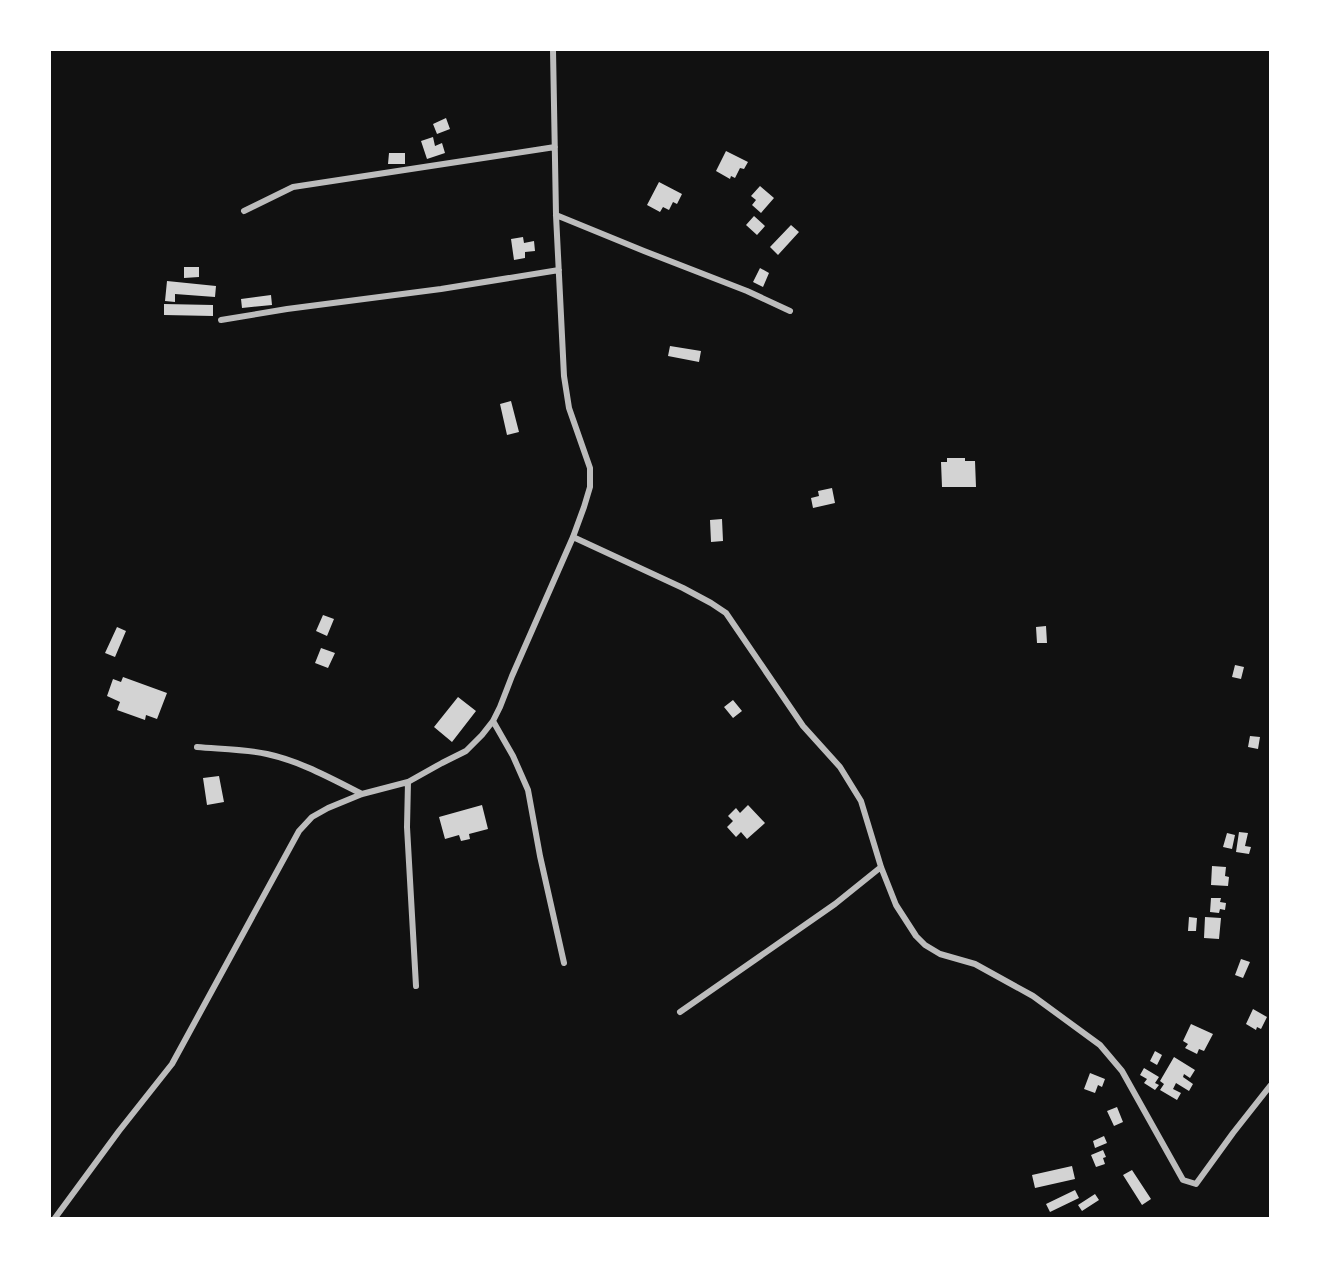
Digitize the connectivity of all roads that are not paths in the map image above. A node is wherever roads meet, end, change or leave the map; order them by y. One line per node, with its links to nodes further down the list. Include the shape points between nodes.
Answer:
1 (553, 50): 2 (street)
2 (555, 147): 3 (street, via 293,187); 4 (street)
3 (244, 211)
4 (556, 215): 5 (street); 6 (street)
5 (559, 270): 7 (street); 8 (street, via 569,408 590,468 590,488)
6 (790, 310)
7 (221, 320)
8 (573, 537): 9 (street); 13 (street, via 683,588 726,613 803,726 846,775 861,801)
9 (493, 721): 11 (street, via 466,751); 14 (street, via 528,790)
10 (197, 747): 12 (street, via 265,753)
11 (408, 782): 12 (street); 15 (street)
12 (362, 794): 18 (street, via 327,808 299,831 172,1064)
13 (880, 867): 16 (street, via 835,904); 17 (street, via 896,905 925,945 940,954 975,964 1032,996 1100,1045 1122,1071 1183,1180 1196,1184)
14 (564, 963)
15 (416, 986)
16 (680, 1012)
17 (1270, 1086)
18 (55, 1218)

